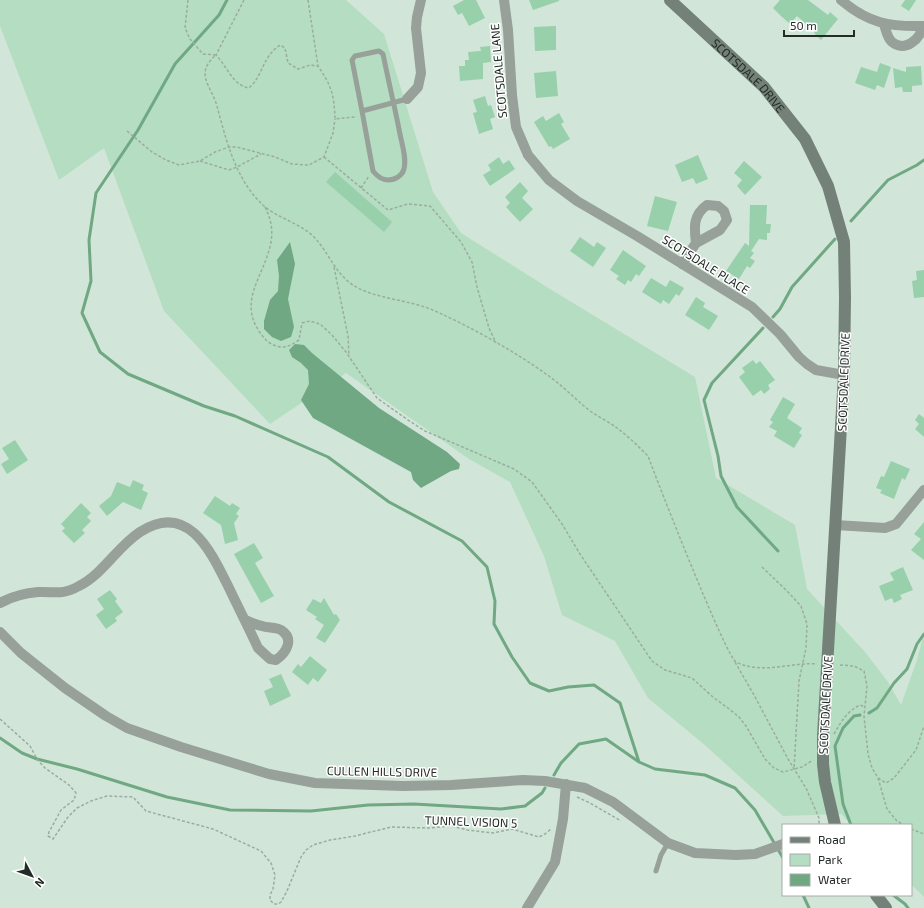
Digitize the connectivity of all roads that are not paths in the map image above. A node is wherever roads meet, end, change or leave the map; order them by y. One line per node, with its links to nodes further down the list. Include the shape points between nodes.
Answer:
1 (422, 0): 7 (street, via 416,28 421,73 418,87)
2 (504, 0): 10 (street, SCOTSDALE LANE, via 516,127 528,155)
3 (670, 0): 13 (street, SCOTSDALE DRIVE, via 764,87 805,139 828,186 844,242)
4 (841, 0): 5 (street, via 869,19)
5 (884, 24): 6 (street); 6 (street, via 891,42 900,46 915,41)
6 (924, 26)
7 (407, 99): 8 (lane)
8 (393, 103): 9 (lane); 9 (lane, via 383,54 378,51 356,56 352,60); 9 (lane, via 405,161 404,171 398,178 383,180 373,171)
9 (363, 113)
10 (547, 179): 12 (street, SCOTSDALE PLACE, via 577,201)
11 (696, 243): 12 (street)
12 (682, 264): 13 (street, SCOTSDALE PLACE, via 752,308 807,364 816,370)
13 (844, 375): 15 (street, SCOTSDALE DRIVE)
14 (924, 490): 15 (street, via 896,524 885,528)
15 (835, 525): 20 (street, SCOTSDALE DRIVE, via 823,752 825,782)
16 (0, 603): 17 (street, via 23,594 67,592 90,580 138,533 152,524 165,521 183,526 194,533 212,554)
17 (245, 620): 17 (street, via 264,655 276,660 283,655 288,639 280,629 260,626)
18 (0, 632): 19 (street, CULLEN HILLS DRIVE, via 21,653 65,688 127,728 269,774 315,783 403,786 523,780)
19 (566, 784): 21 (street, CULLEN HILLS DRIVE, via 585,788 613,802); 25 (street, via 555,862)
20 (835, 824)
21 (668, 843): 22 (street, CULLEN HILLS DRIVE, via 695,853 736,855 755,854); 23 (lane)
22 (782, 844)
23 (656, 871)
24 (877, 896): 26 (street)
25 (527, 908)
26 (886, 908)

